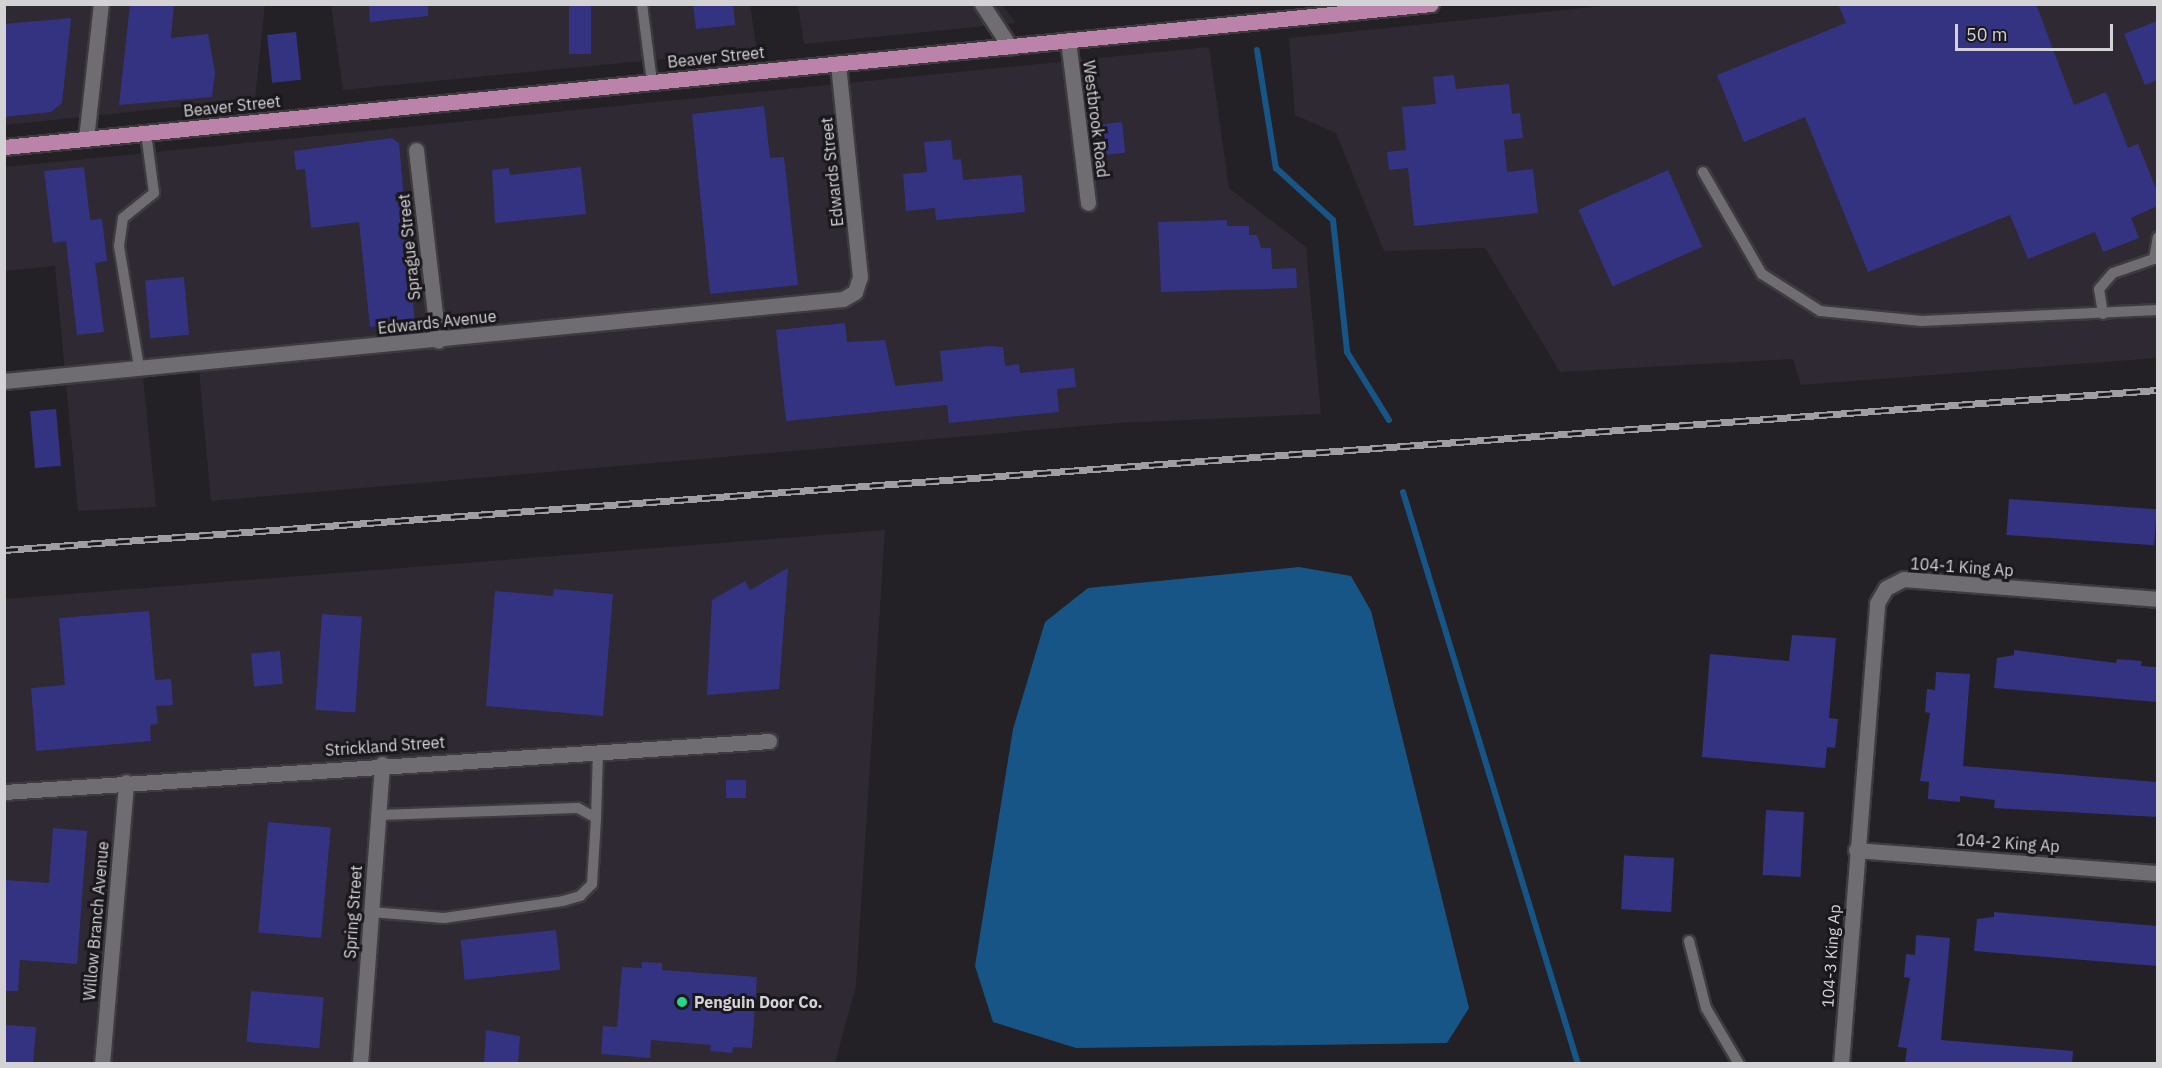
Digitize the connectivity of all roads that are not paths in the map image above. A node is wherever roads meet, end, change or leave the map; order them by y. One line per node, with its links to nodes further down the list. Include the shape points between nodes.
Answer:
1 (101, 4): 11 (street)
2 (642, 4): 9 (lane)
3 (982, 4): 7 (street)
4 (1431, 4): 5 (main road, Beaver Street)
5 (1303, 11): 6 (main road, Beaver Street)
6 (1068, 40): 7 (main road, Beaver Street); 15 (street, Westbrook Road)
7 (1010, 46): 8 (main road, Beaver Street)
8 (838, 63): 9 (main road, Beaver Street); 17 (street, Edwards Street)
9 (652, 82): 10 (main road, Beaver Street)
10 (146, 133): 11 (main road, Beaver Street); 21 (lane, via 154,193 123,218 119,246)
11 (86, 139): 12 (main road, Beaver Street)
12 (4, 147)
13 (416, 150): 20 (street, Sprague Street)
14 (1703, 172): 19 (lane, via 1762,274 1820,310 1922,321)
15 (1088, 203)
16 (2157, 237): 19 (lane, via 2154,259 2113,273 2099,289)
17 (861, 277): 20 (street, Edwards Avenue, via 855,292 843,299)
18 (2157, 310): 19 (lane)
19 (2103, 314)
20 (438, 341): 21 (street, Edwards Avenue)
21 (139, 367): 22 (street, Edwards Avenue)
22 (4, 381)
23 (2157, 599): 31 (street, 104-1 King Ap, via 1904,579 1886,588 1878,603)
24 (769, 741): 25 (street, Strickland Street)
25 (598, 751): 26 (street, Strickland Street); 30 (lane)
26 (381, 764): 27 (street, Strickland Street); 29 (street, Spring Street)
27 (126, 782): 28 (street, Strickland Street); 35 (street, Willow Branch Avenue)
28 (4, 792)
29 (378, 815): 30 (lane, via 578,808); 33 (street, Spring Street)
30 (596, 818): 33 (lane, via 592,884 579,896 444,918)
31 (1856, 850): 32 (street, 104-2 King Ap); 38 (street, 104-3 King Ap)
32 (2157, 873)
33 (371, 912): 36 (street, Spring Street)
34 (1689, 941): 37 (lane, via 1706,1008)
35 (102, 1064)
36 (360, 1064)
37 (1739, 1064)
38 (1841, 1064)

